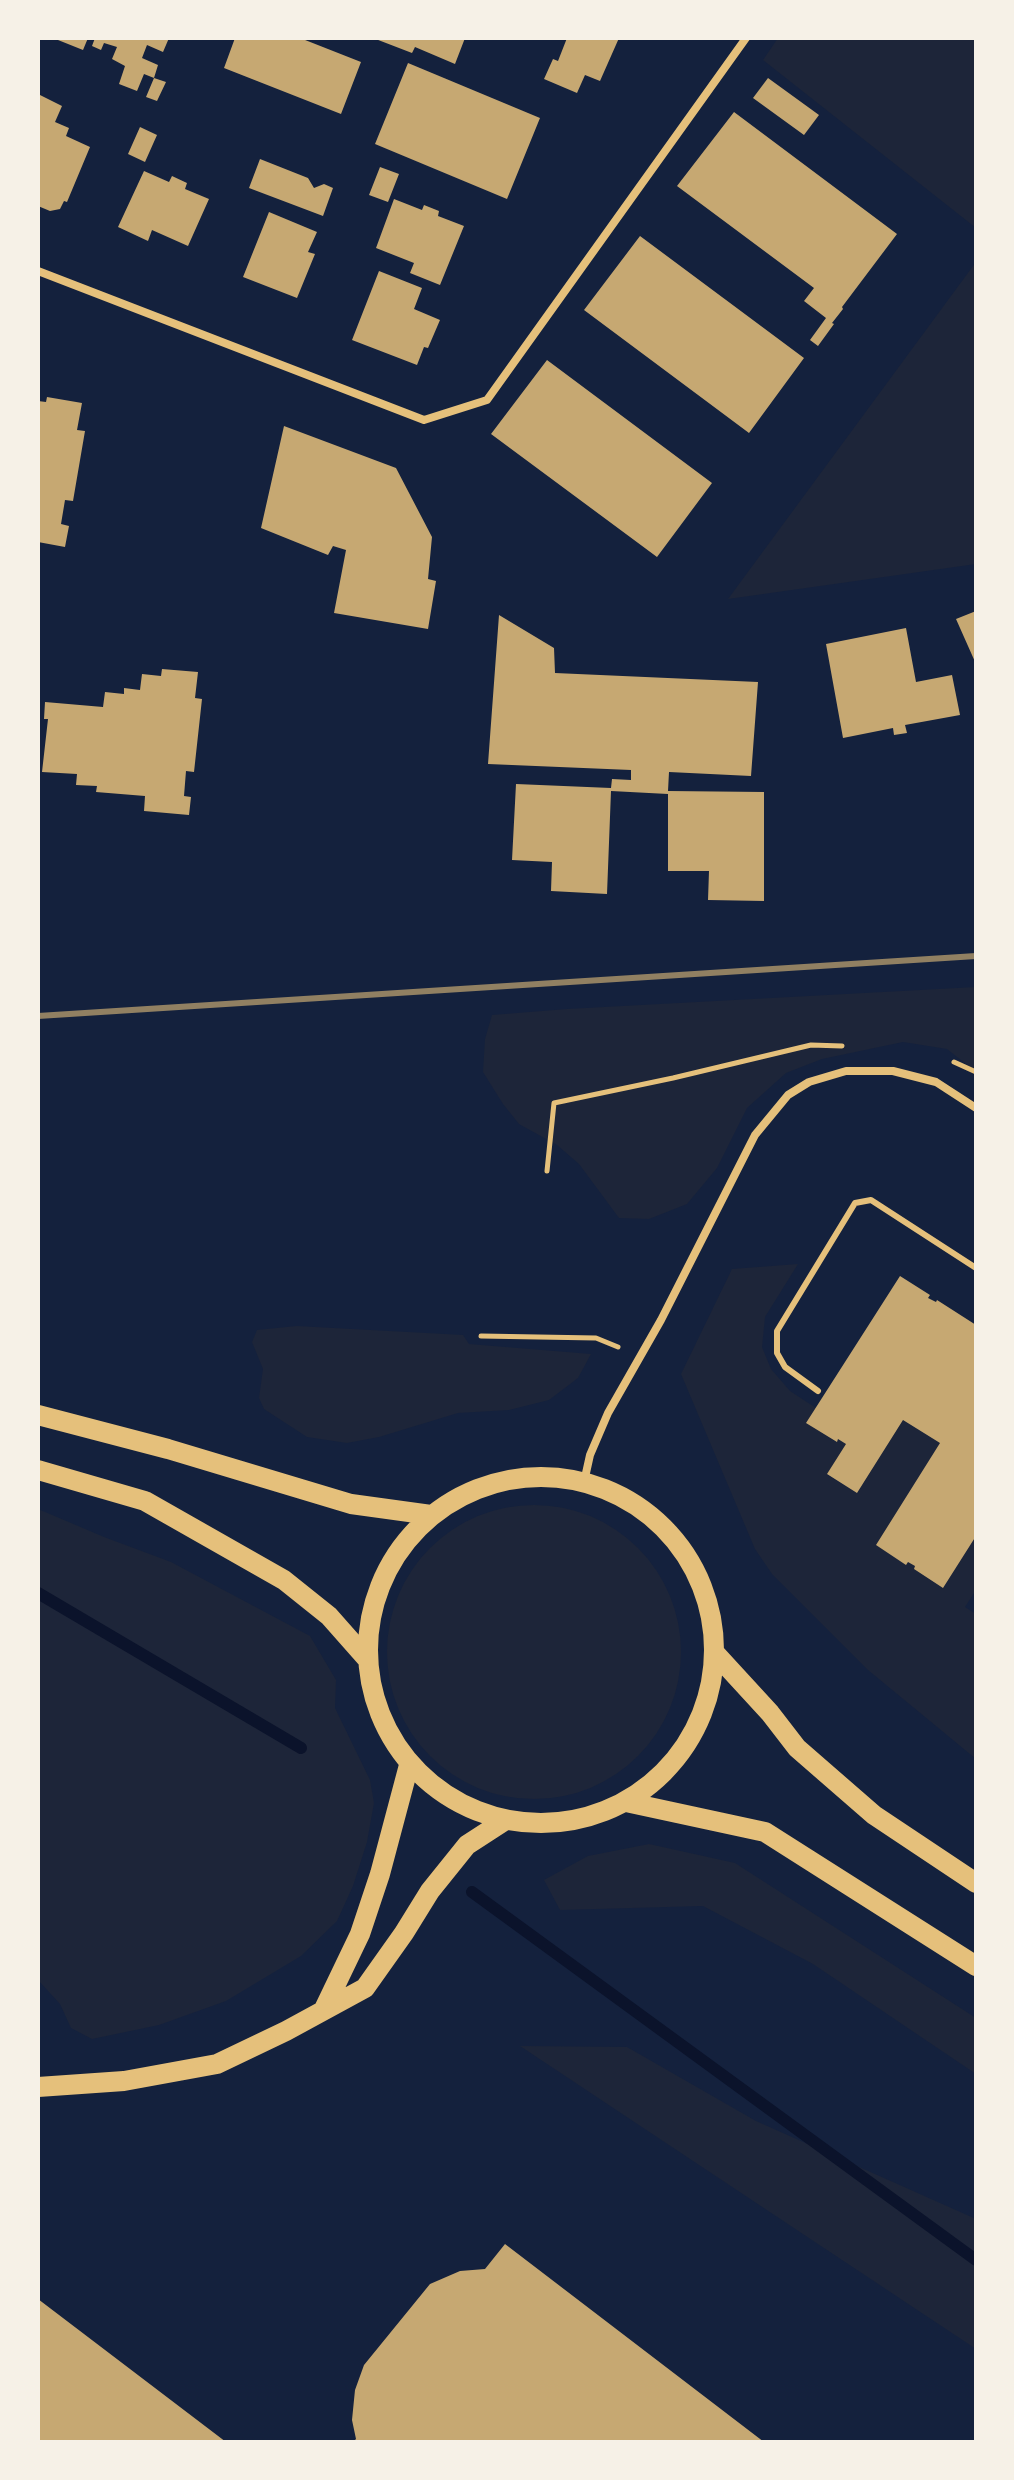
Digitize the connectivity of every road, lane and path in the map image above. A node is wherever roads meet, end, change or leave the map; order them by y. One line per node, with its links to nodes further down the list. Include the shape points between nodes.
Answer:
1 (746, 38): 2 (street, via 487,400 424,420)
2 (38, 271)
3 (855, 1046): 7 (path, via 811,1045 554,1103)
4 (947, 1059): 5 (path)
5 (976, 1072)
6 (976, 1108): 14 (street, via 936,1082 893,1071 846,1071 788,1095 755,1135 608,1413)
7 (547, 1171)
8 (976, 1268): 11 (lane, via 871,1200 855,1203 777,1331 777,1353 785,1367)
9 (481, 1336): 10 (path, via 596,1338)
10 (621, 1349)
11 (818, 1391)
12 (38, 1415): 15 (main road, via 351,1504)
13 (38, 1470): 17 (main road, via 145,1501 270,1572 321,1609)
14 (584, 1482): 15 (main road, via 544,1476 504,1480 466,1493); 16 (main road, via 625,1498 661,1524 689,1559 707,1600)
15 (431, 1515): 17 (main road, via 403,1544 382,1580 370,1619)
16 (714, 1652): 19 (main road, via 710,1688 693,1733 664,1773); 21 (main road, via 797,1748 874,1815)
17 (367, 1659): 18 (main road, via 383,1721)
18 (409, 1765): 20 (main road, via 452,1801); 23 (main road, via 360,1934)
19 (626, 1802): 20 (main road, via 588,1818 546,1824); 22 (main road, via 765,1832)
20 (504, 1821): 23 (main road, via 467,1845 365,1988)
21 (976, 1883)
22 (976, 1966)
23 (324, 2009): 24 (main road, via 217,2064 124,2081)
24 (38, 2087)

